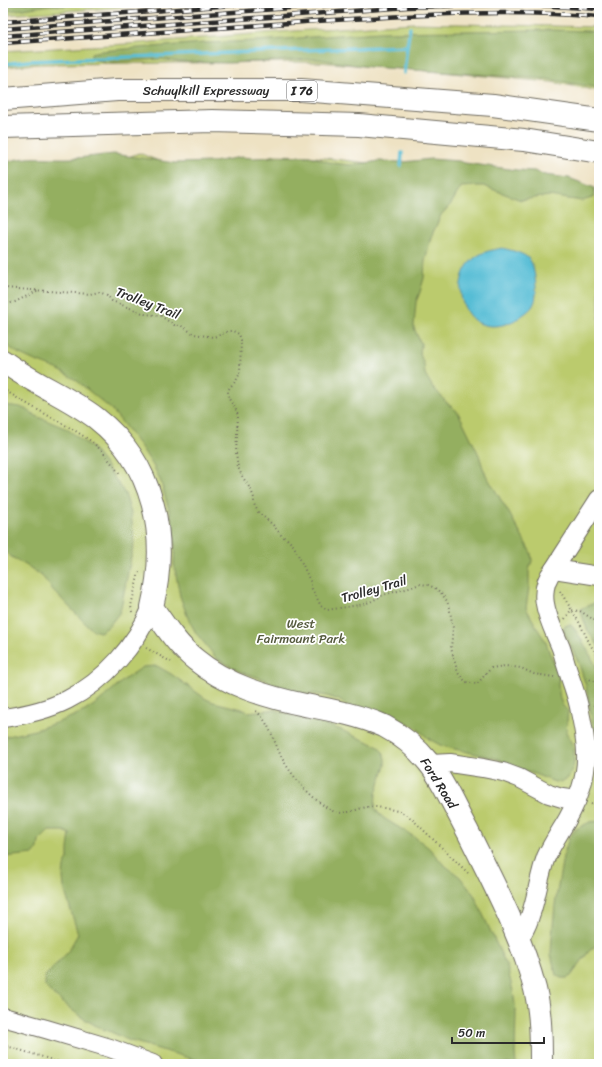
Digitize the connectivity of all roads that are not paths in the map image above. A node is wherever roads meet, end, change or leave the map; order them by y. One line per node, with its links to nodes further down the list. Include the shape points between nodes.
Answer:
1 (3, 99): 2 (main road, Schuylkill Expressway / I 76, via 117,90 300,90 494,105)
2 (599, 120)
3 (3, 127): 4 (main road, via 212,121 359,125 524,140)
4 (599, 152)
5 (3, 361): 9 (main road, via 95,418 118,439 140,470 152,499 158,527 159,561 156,591)
6 (599, 500): 7 (street)
7 (552, 572): 8 (street); 12 (street, via 544,594 545,608 580,710 586,754 586,768)
8 (599, 576)
9 (143, 611): 10 (street, via 146,620 132,643 95,682 67,700 50,707); 11 (main road, Ford Road, via 168,629 182,647 211,671 267,695 337,711 382,726 409,743)
10 (3, 718)
11 (430, 764): 12 (street, via 450,763 503,772 550,794); 13 (main road, Ford Road, via 459,814)
12 (577, 800): 13 (street, via 547,856 531,916)
13 (519, 940): 16 (main road, Ford Road, via 531,975 539,1011)
14 (3, 1017): 15 (street)
15 (153, 1064)
16 (542, 1064)

